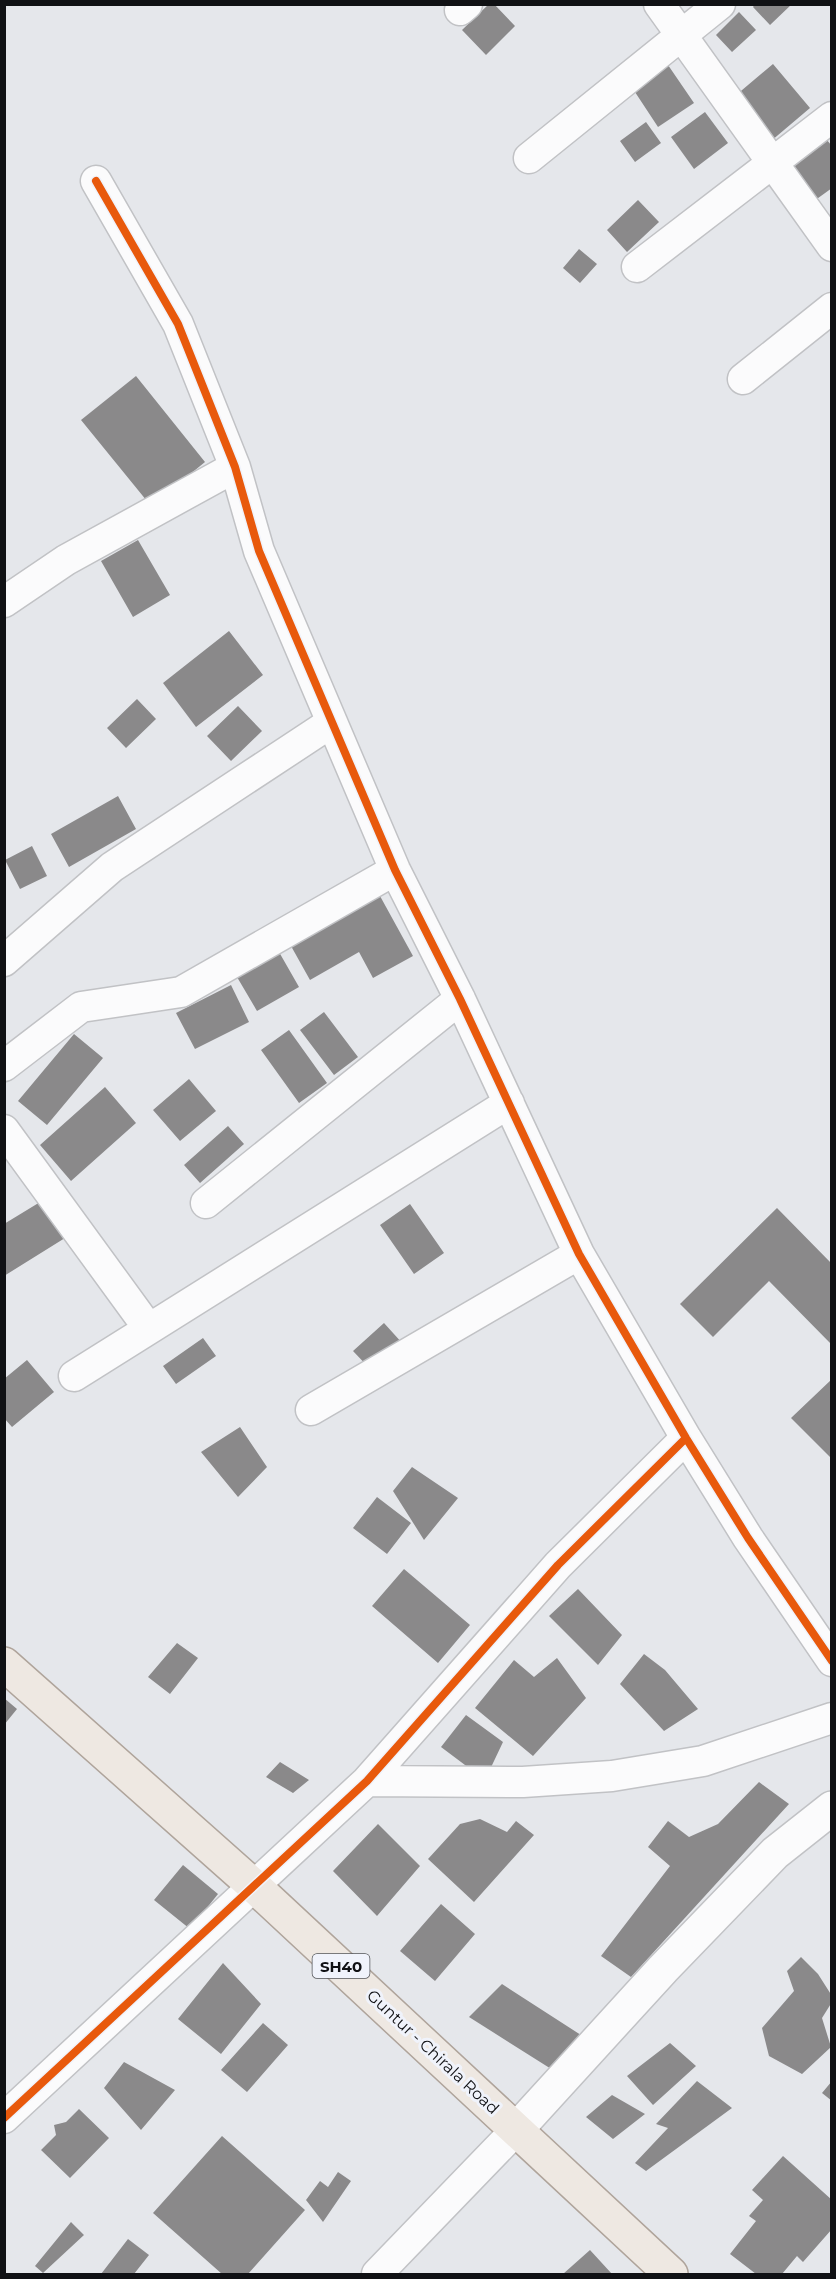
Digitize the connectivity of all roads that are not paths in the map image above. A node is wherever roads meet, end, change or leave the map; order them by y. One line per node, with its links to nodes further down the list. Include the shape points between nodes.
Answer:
1 (659, 4): 3 (street)
2 (720, 4): 3 (street)
3 (681, 35): 5 (street); 6 (street)
4 (831, 117): 6 (street)
5 (529, 158)
6 (772, 165): 8 (street); 9 (street)
7 (96, 181): 12 (street, via 178,324)
8 (831, 246)
9 (637, 267)
10 (831, 308): 11 (street)
11 (743, 379)
12 (235, 467): 13 (street, via 66,560); 14 (street, via 259,551)
13 (4, 602)
14 (332, 722): 15 (street); 16 (street, via 112,867)
15 (395, 870): 17 (street); 18 (street, via 181,992 81,1007)
16 (4, 962)
17 (460, 999): 19 (street); 21 (street)
18 (4, 1066)
19 (509, 1103): 22 (street); 23 (street)
20 (4, 1130): 23 (street)
21 (206, 1203)
22 (579, 1254): 25 (street); 26 (street)
23 (149, 1329): 24 (street)
24 (74, 1376)
25 (310, 1410)
26 (686, 1438): 27 (street); 30 (street, via 558,1565)
27 (831, 1661)
28 (4, 1664): 32 (main road, Guntur - Chirala Road / SH40)
29 (831, 1718): 30 (street, via 703,1761 612,1776 523,1782)
30 (367, 1781): 32 (street)
31 (831, 1808): 34 (main road, via 767,1862)
32 (254, 1886): 33 (street); 34 (main road, Guntur - Chirala Road / SH40)
33 (4, 2118)
34 (516, 2130): 35 (street); 36 (main road, Guntur - Chirala Road / SH40)
35 (377, 2274)
36 (671, 2274)

